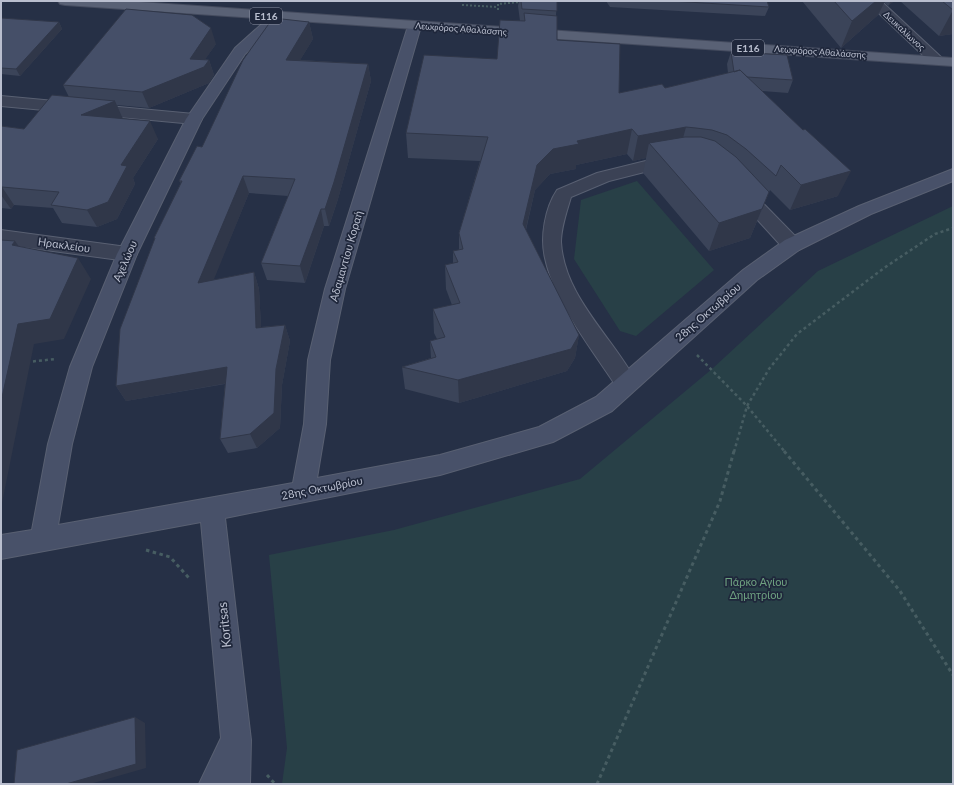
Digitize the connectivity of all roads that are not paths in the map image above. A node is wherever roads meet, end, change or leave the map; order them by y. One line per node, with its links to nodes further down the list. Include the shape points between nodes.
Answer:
1 (65, 1): 3 (main road, Λεωφόρος Αθαλάσσης / E116)
2 (873, 1): 6 (street, Δευκαλίωνος)
3 (119, 3): 4 (main road, Λεωφόρος Αθαλάσσης / E116)
4 (278, 17): 5 (main road, Λεωφόρος Αθαλάσσης / E116); 9 (street, Αχελώου, via 240,50)
5 (414, 26): 6 (main road, Λεωφόρος Αθαλάσσης / E116); 17 (street, Αδαμαντίου Κοραή, via 335,289 320,360 315,424)
6 (936, 60): 7 (main road, Λεωφόρος Αθαλάσσης / E116)
7 (953, 62)
8 (1, 101): 9 (street)
9 (194, 119): 15 (street, Αχελώου)
10 (690, 159): 16 (street, via 661,162 579,185 563,194 558,209 552,244 556,264 566,289)
11 (953, 175): 14 (street, 28ης Οκτωβρίου, via 865,210)
12 (728, 177): 14 (street)
13 (1, 237): 15 (street, Ηρακλείου)
14 (792, 246): 16 (street, 28ης Οκτωβρίου, via 750,275)
15 (127, 254): 19 (street, Αχελώου, via 81,367 60,444)
16 (626, 383): 17 (street, 28ης Οκτωβρίου, via 604,404 545,435 440,464)
17 (303, 491): 18 (street, 28ης Οκτωβρίου)
18 (212, 509): 19 (street, 28ης Οκτωβρίου); 21 (street, Koritsas)
19 (43, 540): 20 (street, 28ης Οκτωβρίου)
20 (1, 547)
21 (236, 740): 22 (street); 23 (street, Koritsas)
22 (214, 784)
23 (235, 784)

